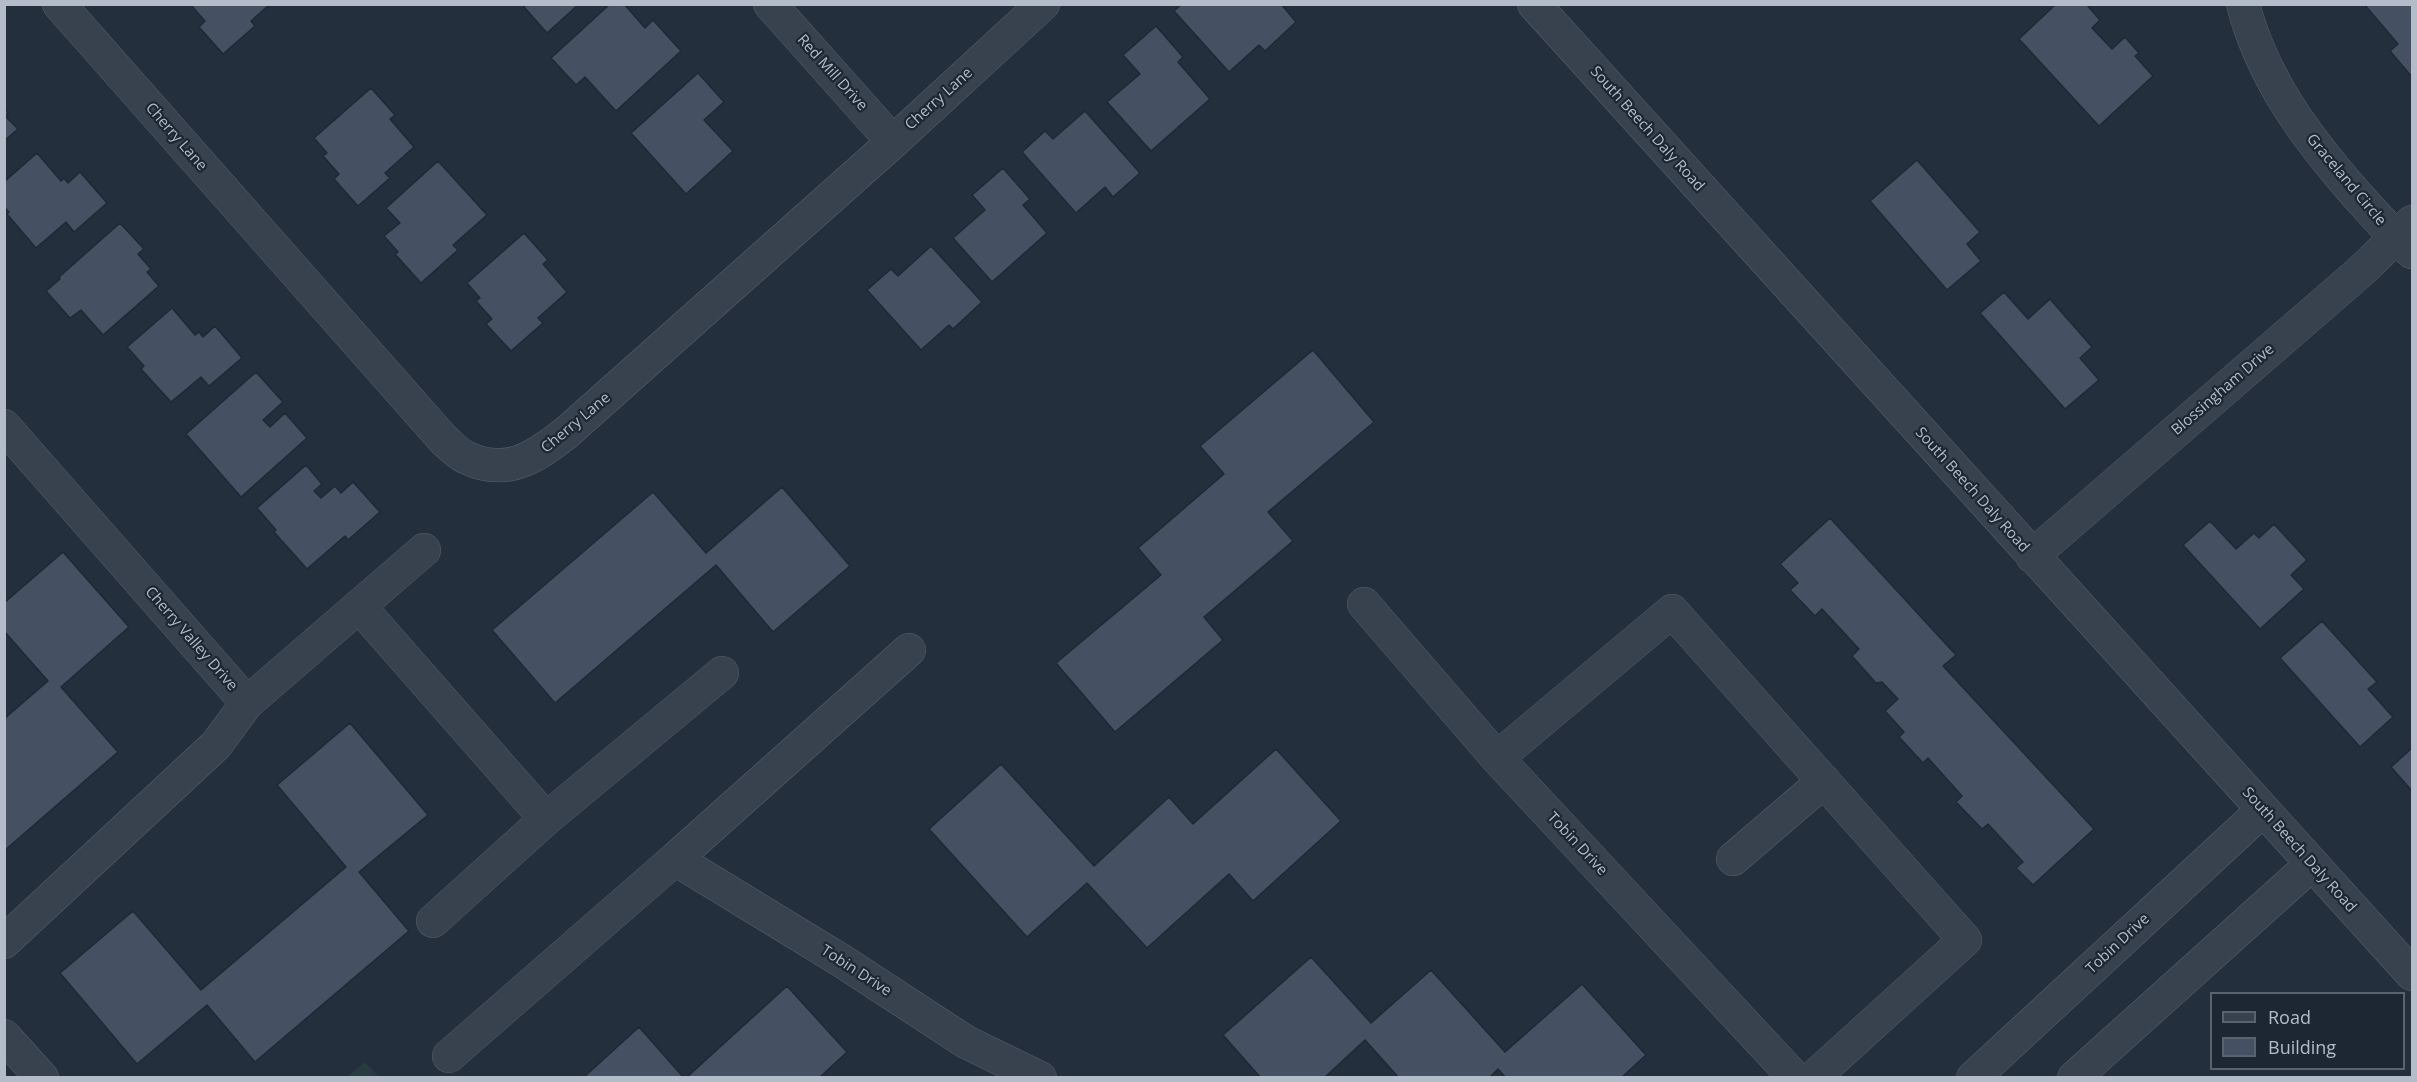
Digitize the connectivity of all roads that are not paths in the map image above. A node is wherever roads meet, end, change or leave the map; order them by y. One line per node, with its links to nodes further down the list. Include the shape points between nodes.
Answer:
1 (59, 4): 6 (street, Cherry Lane, via 443,439 464,457 494,466 538,455 566,433)
2 (770, 4): 6 (street, Red Mill Drive)
3 (1043, 4): 6 (street, Cherry Lane)
4 (1534, 4): 10 (street, South Beech Daly Road)
5 (2243, 4): 7 (street, Graceland Circle, via 2279,93 2317,150)
6 (893, 142)
7 (2407, 237): 10 (street, Blossingham Drive, via 2361,271)
8 (4, 426): 15 (street, Cherry Valley Drive)
9 (424, 550): 12 (street)
10 (2032, 556): 18 (street, South Beech Daly Road)
11 (1364, 604): 16 (street, Tobin Drive)
12 (359, 606): 15 (street); 19 (street)
13 (909, 650): 20 (street)
14 (722, 673): 19 (street)
15 (247, 703): 24 (street, Cherry Valley Drive, via 216,745)
16 (1497, 758): 17 (street, via 1672,611); 30 (street, Tobin Drive)
17 (1824, 781): 21 (street); 31 (street, via 1965,940)
18 (2263, 810): 22 (street, South Beech Daly Road); 32 (street, Tobin Drive)
19 (546, 819): 23 (street)
20 (675, 859): 27 (street); 29 (street, Tobin Drive, via 966,1042)
21 (1733, 859)
22 (2312, 864): 25 (street, South Beech Daly Road); 33 (street)
23 (433, 921)
24 (4, 942)
25 (2412, 974)
26 (4, 1036): 28 (street)
27 (449, 1056)
28 (42, 1077)
29 (1040, 1077)
30 (1795, 1077)
31 (1813, 1077)
32 (1973, 1077)
33 (2074, 1077)

